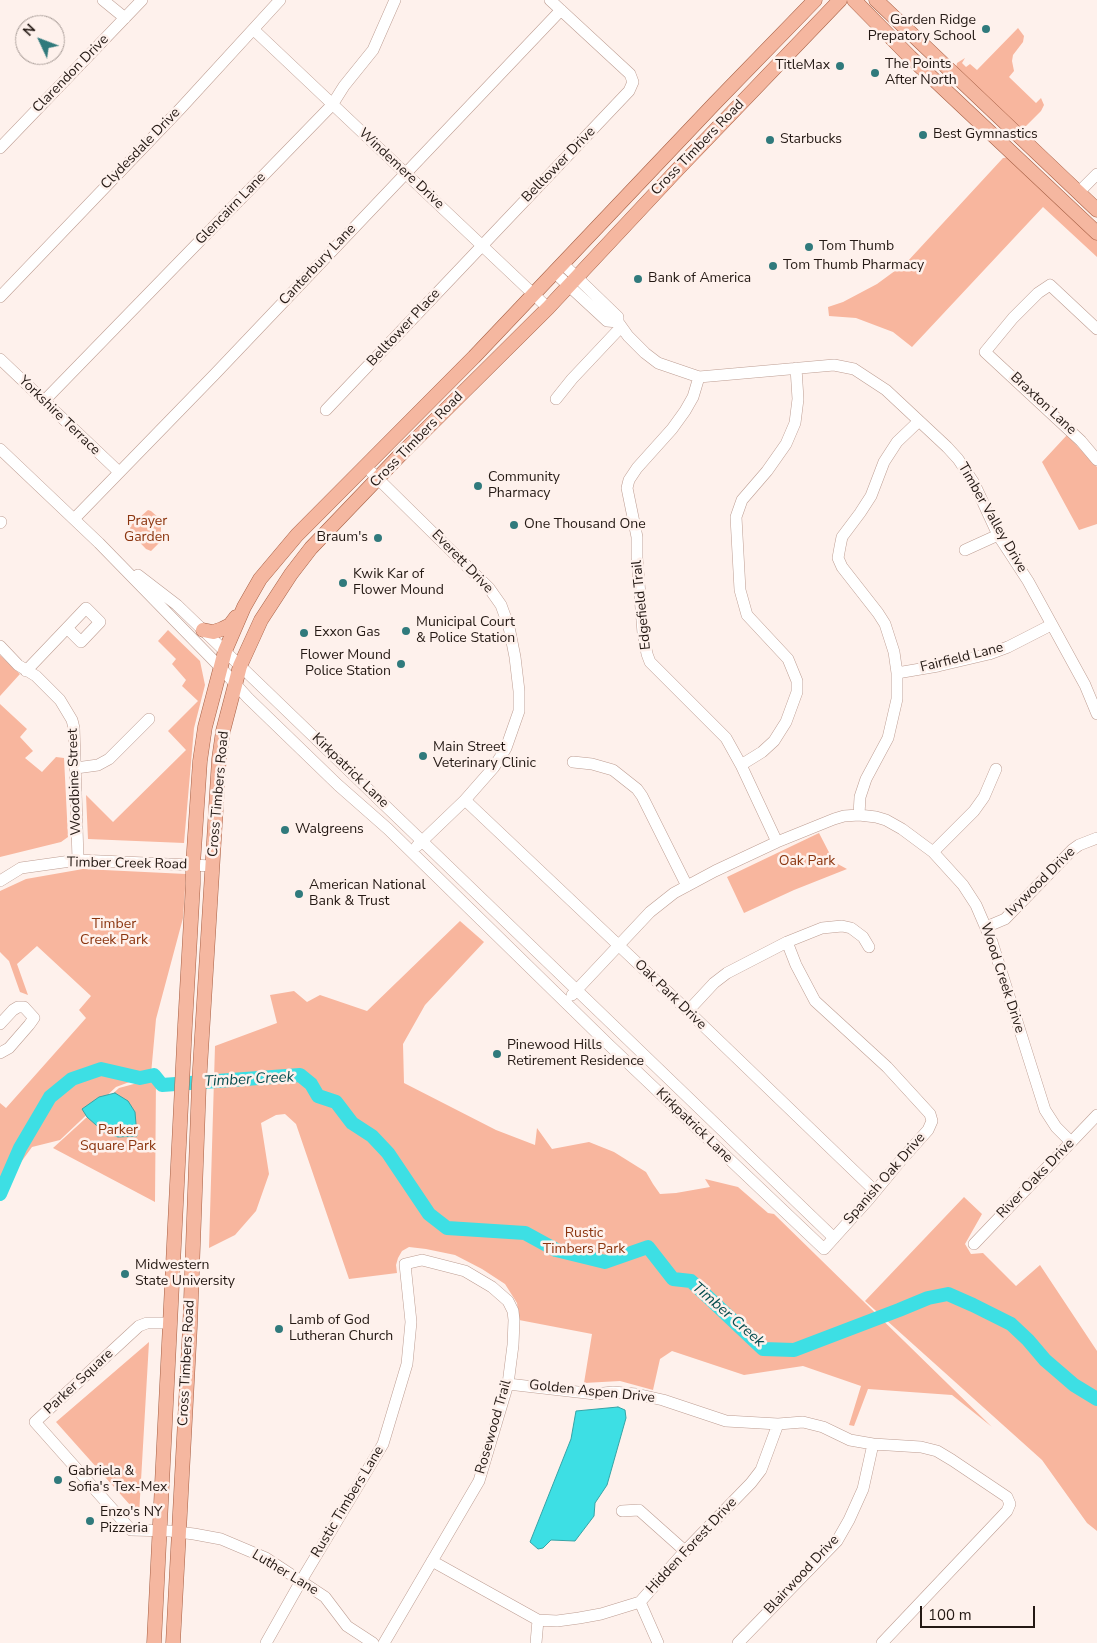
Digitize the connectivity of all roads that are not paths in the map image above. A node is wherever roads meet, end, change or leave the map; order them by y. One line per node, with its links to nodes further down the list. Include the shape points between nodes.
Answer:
1 (103, 0): 11 (street)
2 (142, 0): 11 (street, Clarendon Drive)
3 (280, 0): 12 (street, Clydesdale Drive)
4 (396, 0): 15 (street, Glencairn Lane, via 373,50)
5 (550, 0): 10 (street)
6 (815, 0): 13 (main road, Cross Timbers Road)
7 (840, 0): 14 (main road, Cross Timbers Road)
8 (854, 0): 18 (main road)
9 (876, 0): 16 (main road)
10 (560, 10): 21 (street, Canterbury Lane); 26 (street, Belltower Drive, via 638,80)
11 (125, 18): 17 (street, Clarendon Drive)
12 (254, 30): 15 (street, Windemere Drive); 30 (street, Clydesdale Drive)
13 (734, 83): 14 (main road); 19 (main road, Cross Timbers Road)
14 (748, 97): 20 (main road, Cross Timbers Road)
15 (332, 104): 21 (street, Windemere Drive); 39 (street, Glencairn Lane)
16 (1021, 137): 18 (main road); 23 (main road)
17 (0, 148)
18 (1008, 149): 25 (main road)
19 (663, 158): 20 (main road); 27 (main road, Cross Timbers Road)
20 (677, 170): 28 (main road, Cross Timbers Road)
21 (405, 174): 26 (street, Windemere Drive); 46 (street, Canterbury Lane)
22 (1097, 174): 23 (street)
23 (1079, 192): 24 (main road)
24 (1097, 210)
25 (1097, 233)
26 (482, 246): 29 (street, Windemere Drive); 41 (street, Belltower Place)
27 (559, 268): 28 (street, Timber Valley Drive); 29 (main road, Cross Timbers Road)
28 (572, 281): 31 (main road, Cross Timbers Road); 33 (street, Timber Valley Drive, via 607,322)
29 (534, 295): 31 (street, Windemere Drive); 37 (main road, Cross Timbers Road)
30 (0, 297)
31 (548, 308): 40 (main road, Cross Timbers Road)
32 (1095, 322): 44 (street, Braxton Lane, via 1050,284 1013,318 985,352 1081,441)
33 (620, 325): 36 (street, Timber Valley Drive, via 658,363); 38 (street)
34 (0, 359): 39 (street, Yorkshire Terrace)
35 (796, 368): 36 (street, Timber Valley Drive); 42 (street, Timber Valley Drive, via 834,365 854,369 886,390); 69 (street, via 798,399 795,423 786,444 742,500 736,517 740,590 747,615 788,659 797,681 796,692 786,722 774,741)
36 (699, 377): 69 (street, Edgefield Trail, via 685,411 637,468 627,488 637,538 642,632 650,662 726,738)
37 (442, 389): 40 (main road); 45 (main road, Cross Timbers Road)
38 (556, 399)
39 (44, 401): 46 (street, Yorkshire Terrace)
40 (454, 401): 47 (main road, Cross Timbers Road)
41 (326, 410)
42 (919, 421): 51 (street, Timber Valley Drive, via 958,459 974,483); 63 (street, via 897,442 884,462 872,496 842,537 838,558 846,574 884,624)
43 (0, 449): 49 (street, Kirkpatrick Lane)
44 (1097, 460)
45 (365, 466): 47 (street, Everett Drive); 48 (main road, Cross Timbers Road)
46 (119, 472): 49 (street, Canterbury Lane)
47 (378, 479): 50 (main road, Cross Timbers Road); 74 (street, Everett Drive, via 489,588 501,605 509,627 519,711 506,748)
48 (321, 510): 50 (main road); 54 (main road, Cross Timbers Road, via 274,561)
49 (74, 519): 53 (street, Kirkpatrick Lane)
50 (335, 524): 61 (main road, Cross Timbers Road, via 291,574 261,620)
51 (998, 535): 52 (street); 55 (street, Timber Valley Drive, via 1028,581)
52 (965, 550)
53 (116, 561): 57 (street, Kirkpatrick Lane, via 177,605); 60 (street, Kirkpatrick Lane)
54 (244, 607): 57 (main road, via 222,630); 59 (main road, Cross Timbers Road)
55 (1051, 625): 63 (street, Fairfield Lane, via 989,654); 65 (street, Timber Valley Drive)
56 (67, 628): 62 (street)
57 (203, 630): 59 (street, Kirkpatrick Lane)
58 (0, 646): 62 (street, Woodbine Street)
59 (224, 651): 60 (main road, Cross Timbers Road); 61 (street, Kirkpatrick Lane)
60 (220, 666): 64 (street, Kirkpatrick Lane); 82 (main road, Cross Timbers Road, via 200,761)
61 (240, 666): 64 (main road, Cross Timbers Road); 72 (street, Kirkpatrick Lane)
62 (26, 671): 70 (street, Woodbine Street, via 36,676 66,709 74,728)
63 (897, 673): 75 (street, via 897,699 888,738 866,779)
64 (236, 684): 73 (street, Kirkpatrick Lane); 83 (main road, Cross Timbers Road, via 219,759)
65 (1094, 696): 66 (street, Timber Valley Drive)
66 (1097, 714)
67 (150, 719): 70 (street, via 109,759 98,765)
68 (573, 762): 87 (street, via 613,770 637,789 642,796 643,814)
69 (741, 765): 78 (street, Edgefield Trail)
70 (76, 768): 81 (street, Woodbine Street)
71 (996, 769): 80 (street, via 974,811)
72 (352, 774): 73 (street); 77 (street, Kirkpatrick Lane)
73 (338, 785): 79 (street, Kirkpatrick Lane)
74 (465, 800): 77 (street, Everett Drive); 90 (street, Oak Park Drive)
75 (859, 815): 78 (street, Wood Creek Drive, via 834,819); 80 (street, Wood Creek Drive, via 886,820)
76 (1097, 838): 88 (street, Ivywood Drive, via 1072,850 1005,919)
77 (422, 841): 79 (street, Everett Drive); 92 (street, Kirkpatrick Lane)
78 (778, 842): 87 (street, Wood Creek Drive)
79 (411, 852): 93 (street, Kirkpatrick Lane)
80 (933, 852): 88 (street, Wood Creek Drive, via 962,885)
81 (78, 860): 82 (street, Timber Creek Road); 85 (street, Timber Creek Road, via 21,868)
82 (192, 865): 83 (street, Timber Creek Road); 104 (main road, Cross Timbers Road)
83 (213, 866): 105 (main road, Cross Timbers Road, via 201,1051)
84 (0, 873): 85 (street, Timber Creek Road)
85 (12, 874): 86 (street, Timber Creek Road)
86 (0, 881)
87 (687, 886): 90 (street, Wood Creek Drive, via 659,904)
88 (986, 927): 98 (street, Wood Creek Drive, via 1044,1110)
89 (787, 942): 91 (street, via 822,928 842,926 864,937); 94 (street, via 727,973); 99 (street, Spanish Oak Drive, via 815,1001 906,1081 930,1114 932,1120 928,1130)
90 (618, 946): 92 (street, Wood Creek Drive); 94 (street, Oak Park Drive)
91 (869, 947)
92 (577, 990): 93 (street); 100 (street, Kirkpatrick Lane)
93 (566, 1001): 102 (street, Kirkpatrick Lane)
94 (688, 1011): 99 (street, Oak Park Drive)
95 (0, 1024): 96 (street, via 18,1007 24,1006 34,1018)
96 (0, 1053)
97 (1097, 1115): 98 (street, River Oaks Drive)
98 (1072, 1142): 101 (street, River Oaks Drive)
99 (875, 1191): 100 (street, Spanish Oak Drive)
100 (834, 1238): 102 (street, Spanish Oak Drive)
101 (974, 1244)
102 (824, 1249)
103 (405, 1264): 106 (street, Rosewood Trail, via 422,1260 465,1271 508,1300 514,1320); 114 (street, Rustic Timbers Lane, via 411,1322 407,1364 383,1444)
104 (170, 1323): 105 (main road); 110 (main road, Cross Timbers Road); 110 (street, Parker Square, via 139,1326 35,1422 131,1530)
105 (190, 1326): 111 (main road, Cross Timbers Road)
106 (508, 1384): 107 (street, Golden Aspen Drive, via 595,1394 636,1394 726,1421); 113 (street, Rosewood Trail, via 478,1481)
107 (778, 1424): 108 (street, Golden Aspen Drive, via 803,1422 850,1440); 112 (street, Hidden Forest Drive, via 761,1470)
108 (873, 1444): 124 (street, Blairwood Drive, via 863,1489 837,1541); 125 (street, Golden Aspen Drive, via 921,1446 937,1451 1007,1497 1010,1504 1007,1511)
109 (622, 1511): 112 (street, via 640,1510)
110 (160, 1531): 111 (street, Luther Lane); 117 (main road, Cross Timbers Road)
111 (178, 1532): 114 (street, Luther Lane, via 238,1545 266,1558); 118 (main road, Cross Timbers Road)
112 (685, 1551): 115 (street, Hidden Forest Drive)
113 (432, 1561): 116 (street, Hidden Forest Drive); 121 (street, Rosewood Trail)
114 (301, 1581): 119 (street, Rustic Timbers Lane); 120 (street, Luther Lane, via 325,1597 347,1626)
115 (640, 1602): 116 (street, Hidden Forest Drive, via 579,1618); 123 (street)
116 (538, 1620): 122 (street)
117 (154, 1643)
118 (174, 1643)
119 (266, 1643)
120 (374, 1643)
121 (384, 1643)
122 (536, 1643)
123 (658, 1643)
124 (738, 1643)
125 (882, 1643)

